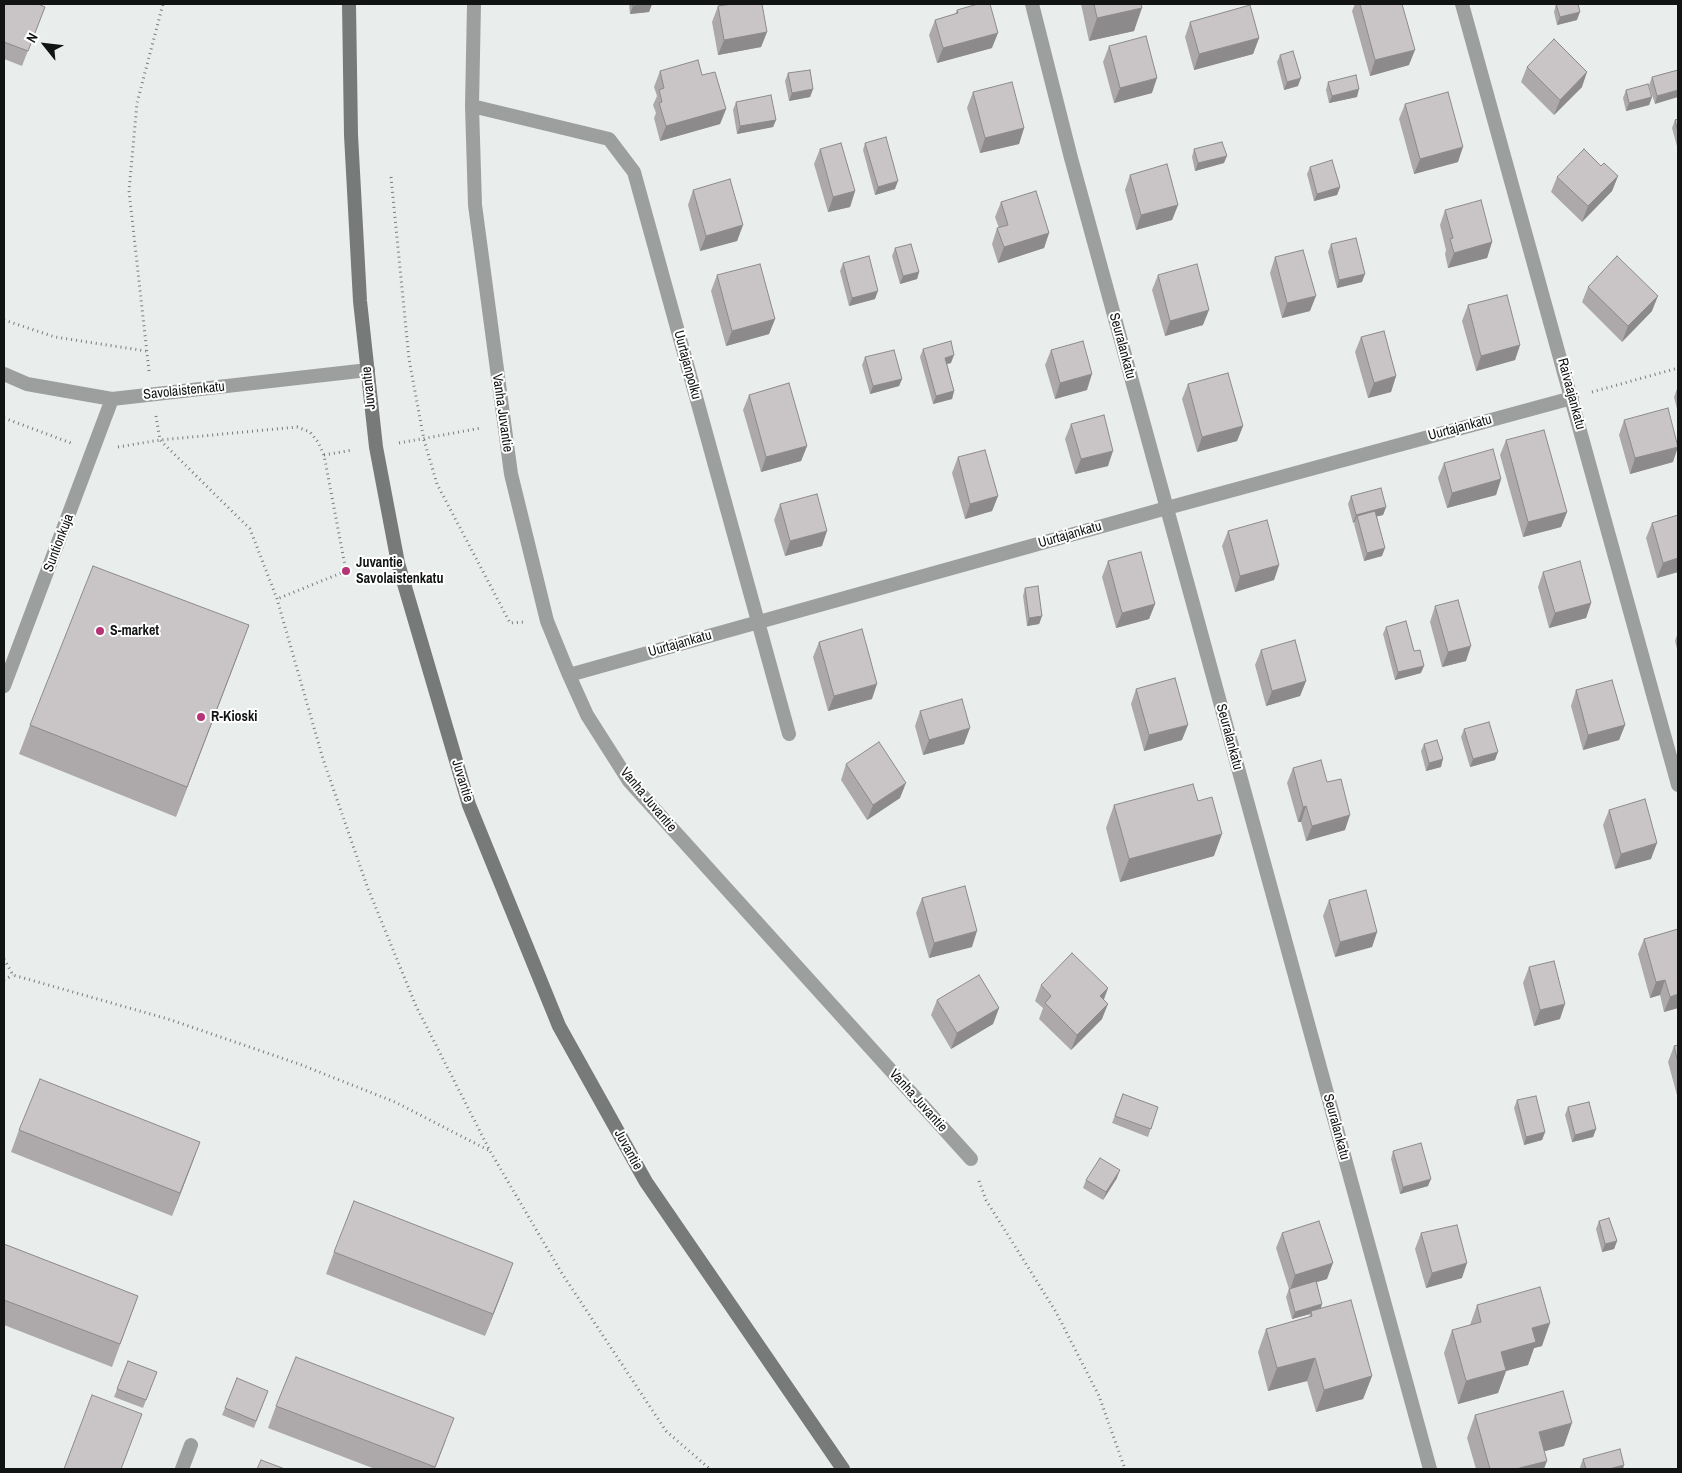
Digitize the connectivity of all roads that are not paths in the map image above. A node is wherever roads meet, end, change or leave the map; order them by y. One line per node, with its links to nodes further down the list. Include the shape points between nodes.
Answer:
1 (350, 4): 6 (main road, Juvantie, via 351,135 360,301)
2 (474, 4): 5 (street, Vanha Juvantie)
3 (1032, 4): 10 (street, Seuralankatu)
4 (1462, 4): 8 (street, Raivaajankatu)
5 (472, 106): 11 (street, Uurtajanpolku, via 609,139 634,172); 12 (street, Vanha Juvantie, via 474,205 510,474 547,621)
6 (368, 370): 9 (street, Savolaistenkatu); 19 (main road, Juvantie, via 376,447 398,563 469,805 559,1026 646,1182)
7 (4, 374): 9 (street, Savolaistenkatu, via 27,384)
8 (1572, 398): 10 (street, Uurtajankatu); 15 (street, Raivaajankatu)
9 (112, 399): 13 (street, Suntionkuja)
10 (1167, 508): 11 (street, Uurtajankatu); 20 (street, Seuralankatu)
11 (758, 623): 12 (street, Uurtajankatu); 14 (street, Uurtajanpolku)
12 (569, 675): 16 (street, Vanha Juvantie, via 587,715 629,781)
13 (4, 686)
14 (789, 734)
15 (1678, 785)
16 (971, 1159)
17 (191, 1445): 18 (street)
18 (182, 1469)
19 (842, 1469)
20 (1430, 1469)

